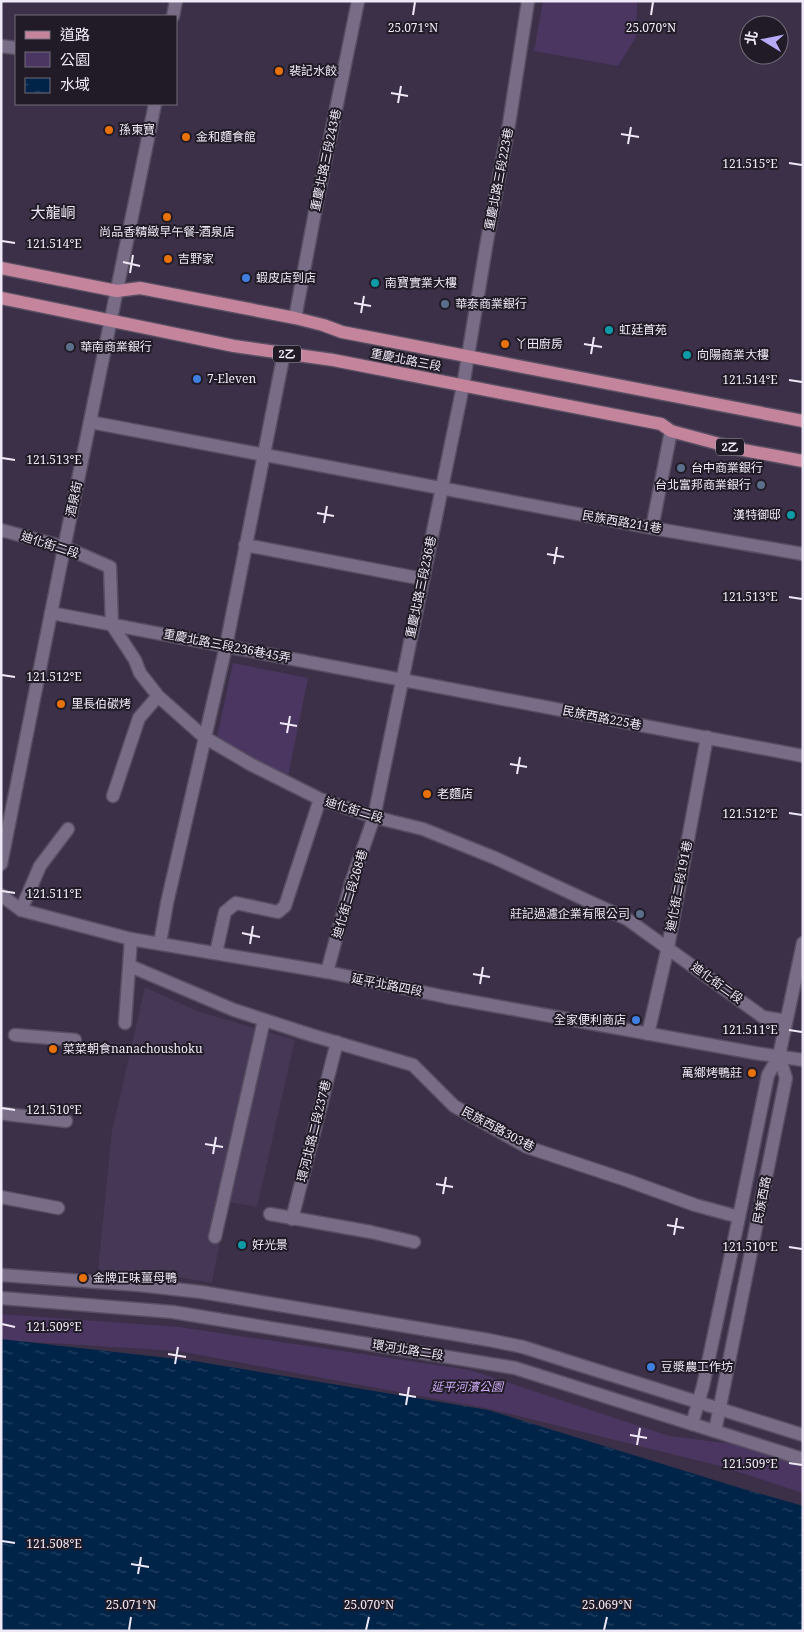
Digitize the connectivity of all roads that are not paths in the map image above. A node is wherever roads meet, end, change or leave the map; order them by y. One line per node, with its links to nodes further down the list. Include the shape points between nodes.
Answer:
1 (176, 1): 4 (street)
2 (358, 1): 11 (street, 重慶北路三段243巷)
3 (528, 1): 14 (street, 重慶北路三段223巷, via 510,124)
4 (173, 15)
5 (1, 46): 6 (street)
6 (15, 48)
7 (155, 105): 9 (street, 酒泉街)
8 (1, 268): 9 (main road, 重慶北路三段)
9 (117, 291): 11 (main road, 重慶北路三段, via 140,288); 12 (street, 酒泉街)
10 (1, 298): 12 (main road, 重慶北路三段 / 2乙)
11 (295, 318): 14 (main road, 重慶北路三段, via 342,332)
12 (111, 320): 13 (main road, 重慶北路三段 / 2乙); 17 (street, 酒泉街)
13 (284, 353): 15 (main road, 重慶北路三段 / 2乙); 19 (street)
14 (467, 356): 15 (street, 重慶北路三段236巷); 16 (main road, 重慶北路三段)
15 (463, 386): 18 (main road, 重慶北路三段 / 2乙, via 661,424); 21 (street, 重慶北路三段236巷)
16 (803, 421)
17 (90, 422): 19 (street, 民族西路211巷); 25 (street, 酒泉街)
18 (671, 430): 20 (main road, 重慶北路三段 / 2乙, via 738,449); 22 (street)
19 (264, 454): 21 (street, 民族西路211巷); 24 (street)
20 (803, 461)
21 (441, 489): 22 (street, 民族西路211巷); 27 (street, 重慶北路三段236巷)
22 (652, 528): 26 (street, 民族西路211巷)
23 (1, 530): 25 (street, 迪化街二段)
24 (245, 545): 27 (street); 30 (street)
25 (64, 547): 28 (street, 酒泉街); 29 (street, 迪化街二段, via 110,567)
26 (803, 554)
27 (423, 578): 31 (street, 重慶北路三段236巷)
28 (51, 613): 29 (street, 重慶北路三段236巷45弄); 40 (street, 酒泉街)
29 (112, 624): 30 (street, 重慶北路三段236巷45弄); 32 (street, 迪化街二段, via 140,673)
30 (226, 646): 31 (street, 重慶北路三段236巷45弄); 33 (street)
31 (402, 679): 34 (street, 民族西路225巷); 38 (street, 重慶北路三段236巷)
32 (158, 696): 33 (street, 迪化街二段); 36 (street, via 139,718)
33 (204, 737): 37 (street, 迪化街二段); 44 (street)
34 (707, 738): 35 (street, 民族西路225巷); 46 (street, 迪化街二段191巷)
35 (803, 756)
36 (113, 796)
37 (320, 799): 38 (street, 迪化街二段); 47 (street, via 285,906 278,912 236,903 225,912)
38 (374, 817): 46 (street, 迪化街二段, via 423,829 495,858 627,918); 49 (street, 迪化街二段268巷, via 351,882)
39 (68, 829): 42 (street, via 40,866)
40 (1, 864)
41 (1, 895): 42 (street, 延平北路四段)
42 (21, 910): 43 (street, 延平北路四段)
43 (131, 939): 44 (street, 延平北路四段); 48 (street)
44 (160, 943): 47 (street, 延平北路四段)
45 (803, 943): 51 (street, 民族西路)
46 (668, 947): 51 (street, 迪化街二段, via 764,1017); 53 (street, 迪化街二段191巷)
47 (216, 953): 49 (street, 延平北路四段)
48 (130, 966): 50 (street, 民族西路303巷); 52 (street)
49 (327, 972): 53 (street, 延平北路四段)
50 (264, 1020): 56 (street, 民族西路303巷); 66 (street)
51 (786, 1021): 57 (street, 民族西路)
52 (125, 1023)
53 (648, 1034): 57 (street, 延平北路四段)
54 (14, 1035): 55 (street)
55 (75, 1040)
56 (337, 1042): 64 (street, 民族西路303巷, via 414,1065 454,1106 527,1147 695,1205); 65 (street, 環河北路二段237巷)
57 (779, 1056): 58 (street, 延平北路四段); 64 (street, 民族西路, via 768,1075); 71 (street, 民族西路, via 786,1078)
58 (803, 1060)
59 (5, 1114): 60 (street)
60 (66, 1121)
61 (1, 1197): 62 (street)
62 (58, 1208)
63 (270, 1214): 65 (street)
64 (740, 1217): 70 (street, 民族西路)
65 (292, 1219): 67 (street)
66 (215, 1237)
67 (414, 1242)
68 (1, 1275): 70 (street, 環河北路二段, via 201,1292 489,1340)
69 (1, 1298): 72 (street, 環河北路二段, via 173,1312 515,1368)
70 (698, 1402): 71 (street, 環河北路二段); 72 (street, 民族西路)
71 (720, 1408): 73 (street, 民族西路); 74 (street, 環河北路二段)
72 (692, 1424): 73 (street, 環河北路二段)
73 (715, 1431): 75 (street, 環河北路二段)
74 (803, 1435)
75 (803, 1459)

